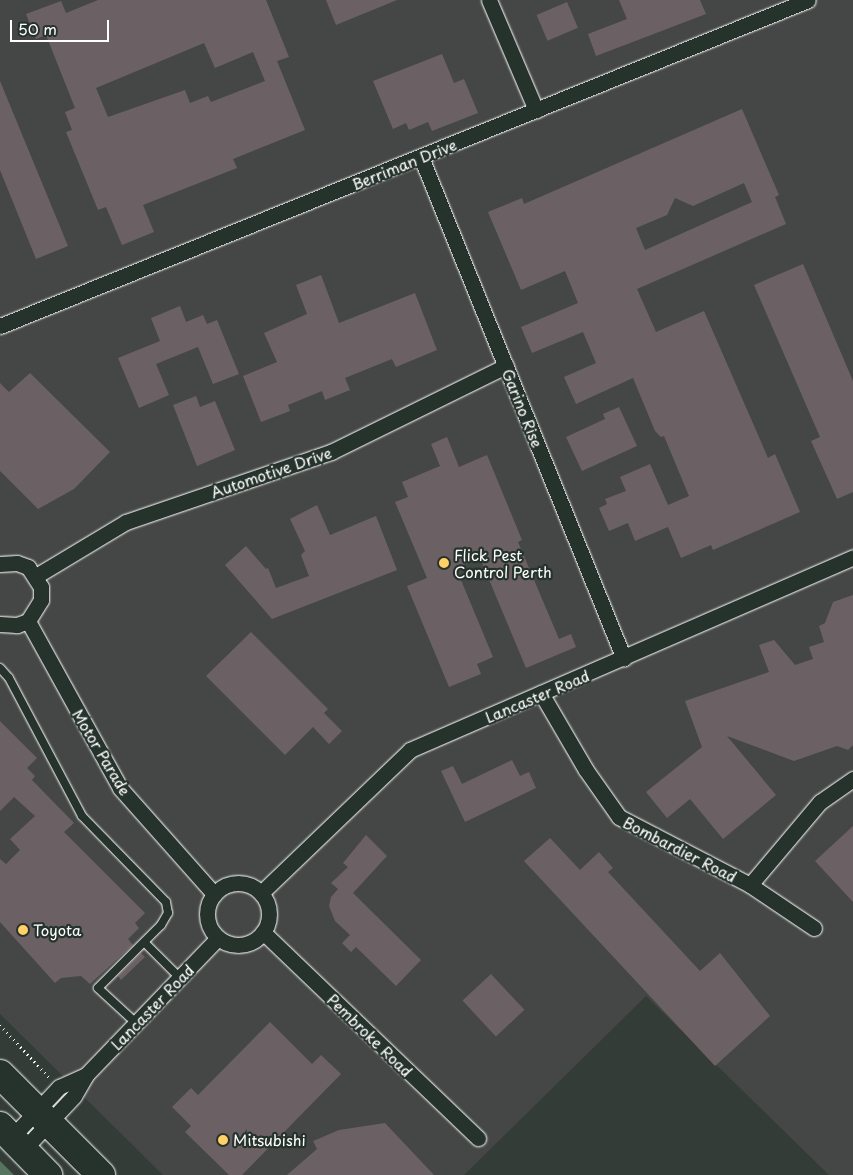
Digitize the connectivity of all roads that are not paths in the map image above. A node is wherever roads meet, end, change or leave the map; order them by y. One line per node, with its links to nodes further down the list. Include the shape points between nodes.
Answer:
1 (489, 0): 3 (street)
2 (808, 0): 3 (street, Berriman Drive)
3 (536, 110): 4 (street, Berriman Drive)
4 (422, 158): 5 (street, Berriman Drive); 6 (street, Garino Rise)
5 (0, 326)
6 (506, 366): 9 (street, Automotive Drive, via 331,452 126,522); 12 (street, Garino Rise)
7 (853, 557): 12 (street, Lancaster Road)
8 (0, 564): 9 (street, via 17,562)
9 (36, 576): 10 (street, via 41,600)
10 (28, 621): 11 (street, via 17,625); 18 (street, Motor Parade, via 120,788)
11 (0, 624)
12 (624, 659): 14 (street, Lancaster Road)
13 (0, 668): 22 (lane, via 9,678 82,816 166,902 168,913)
14 (541, 693): 16 (street, Bombardier Road, via 586,770 619,817); 17 (street, Lancaster Road, via 410,750)
15 (853, 780): 16 (street, via 820,802)
16 (750, 885): 19 (street, Bombardier Road)
17 (261, 893): 18 (street, via 243,883 222,887); 20 (street, via 269,912)
18 (214, 894): 21 (street, via 207,912 208,922)
19 (814, 928)
20 (264, 932): 21 (street, via 242,944 227,943); 28 (street, Pembroke Road)
21 (218, 938): 23 (street, Lancaster Road)
22 (145, 943): 23 (lane); 24 (lane, via 98,988)
23 (180, 978): 24 (street, Lancaster Road)
24 (136, 1023): 26 (street, Lancaster Road, via 86,1075 60,1086)
25 (0, 1074): 26 (highway)
26 (43, 1117): 27 (street, Lancaster Road); 30 (highway)
27 (12, 1138): 29 (highway)
28 (478, 1138)
29 (48, 1175)
30 (101, 1175)

